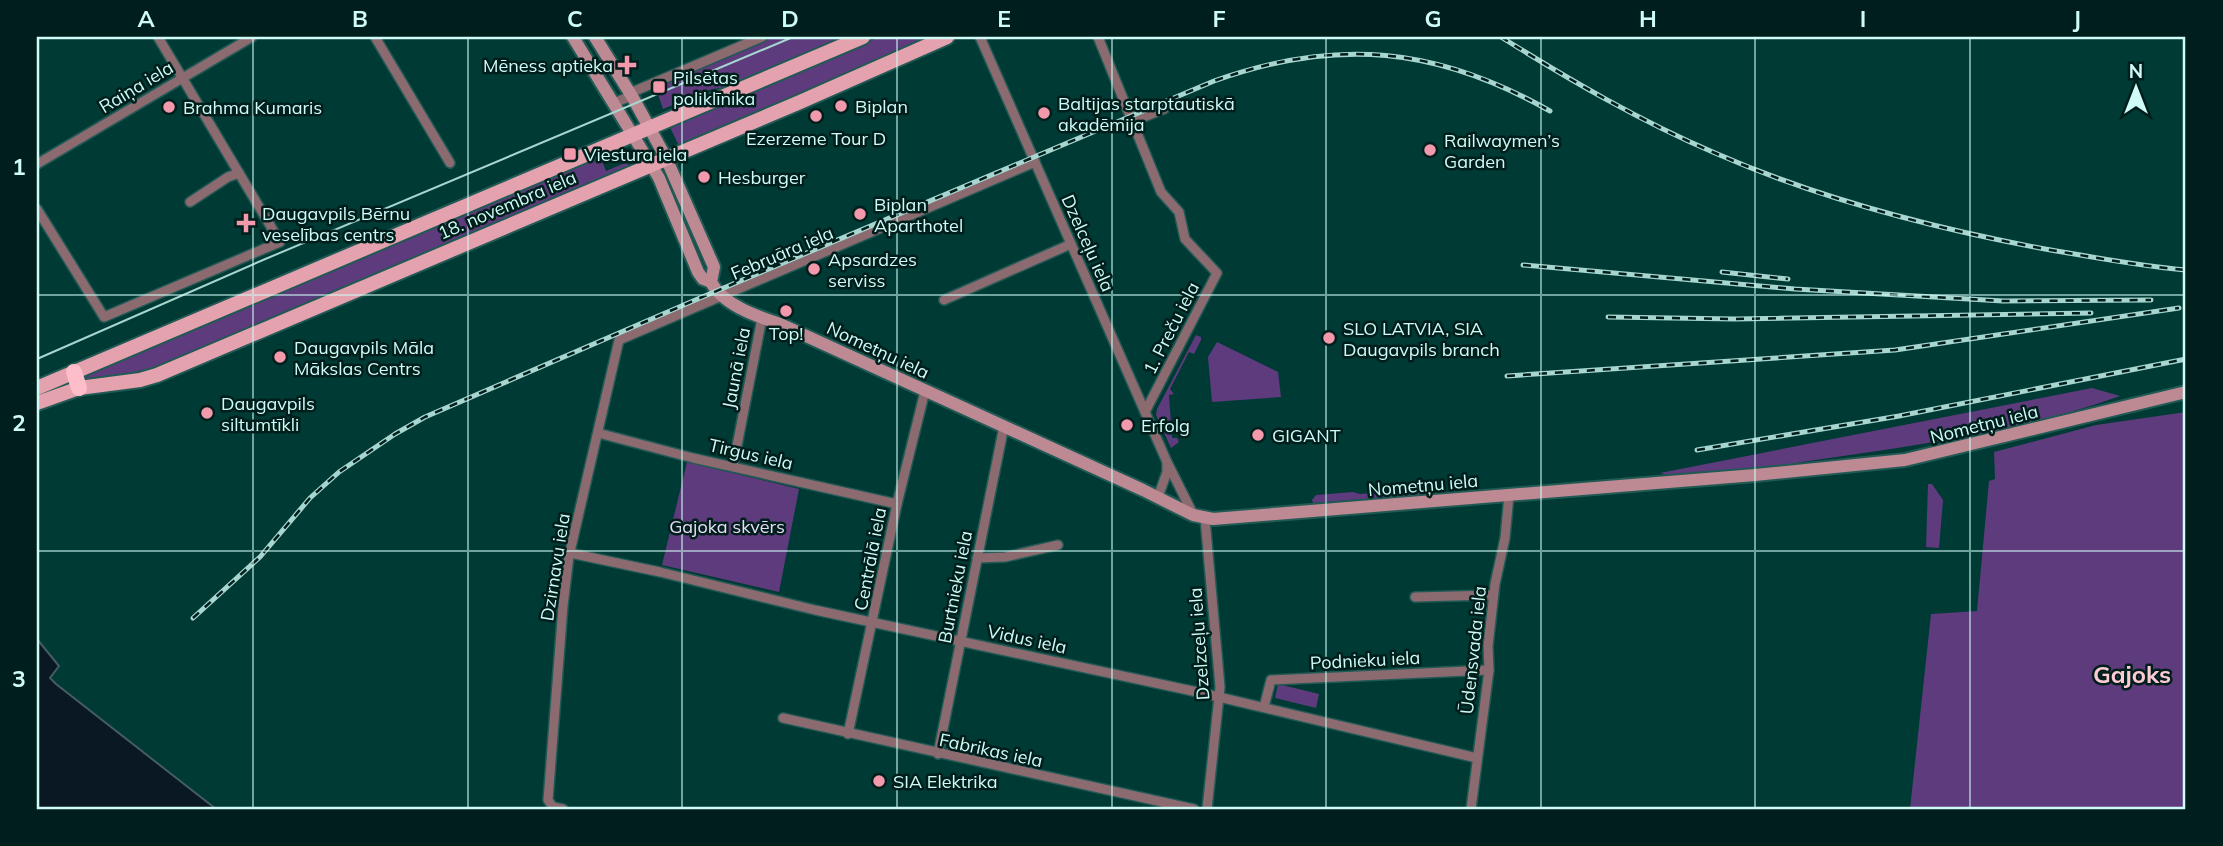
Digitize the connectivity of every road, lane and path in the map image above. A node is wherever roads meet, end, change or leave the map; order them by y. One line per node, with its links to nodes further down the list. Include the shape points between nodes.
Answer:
1 (158, 37): 11 (street)
2 (252, 37): 11 (street, Raiņa iela)
3 (375, 37): 20 (street)
4 (573, 37): 13 (street)
5 (595, 37): 12 (street)
6 (762, 37): 12 (street)
7 (863, 37): 16 (main road, 18. novembra iela)
8 (947, 37): 18 (main road, 18. novembra iela)
9 (980, 37): 19 (street, Dzelceļu iela)
10 (1098, 37): 15 (street, 1. Preču iela)
11 (183, 78): 21 (street, Raiņa iela); 23 (street)
12 (630, 93): 13 (street); 16 (street)
13 (614, 103): 17 (street)
14 (1164, 109): 15 (street)
15 (1131, 122): 37 (street, 1. Preču iela, via 1161,192 1179,212 1185,239 1217,273)
16 (650, 127): 17 (main road, 18. novembra iela); 18 (street)
17 (634, 134): 22 (street); 32 (main road, 18. novembra iela)
18 (666, 158): 22 (main road, 18. novembra iela); 27 (street, Nometņu iela, via 713,267)
19 (1035, 162): 26 (street, Dzelceļu iela); 28 (street, Februāra iela)
20 (450, 163)
21 (37, 164)
22 (651, 164): 27 (street, Nometņu iela, via 698,272); 32 (main road, 18. novembra iela, via 157,375 140,380)
23 (239, 173): 24 (street); 25 (street, via 280,242 104,317)
24 (190, 201)
25 (37, 209)
26 (1071, 244): 29 (street); 37 (street, Dzelceļu iela)
27 (711, 282): 28 (street, Nometņu iela)
28 (721, 296): 30 (street, Nometņu iela); 31 (street, Februāra iela)
29 (944, 300)
30 (762, 318): 34 (street, Nometņu iela); 41 (street, Jaunā iela)
31 (619, 340): 39 (street, Dzirnavu iela)
32 (76, 380): 33 (main road, 18. novembra iela); 36 (main road, 18. novembra iela)
33 (37, 388)
34 (925, 391): 38 (street, Nometņu iela); 44 (street, Centrālā iela)
35 (2186, 392): 42 (street, Nometņu iela, via 1905,460)
36 (37, 403)
37 (1145, 412): 40 (street, Dzelceļu iela)
38 (1004, 426): 43 (street, Nometņu iela); 48 (street, Burtnieku iela)
39 (598, 433): 41 (street, Tirgus iela); 47 (street, Dzirnavu iela)
40 (1167, 462): 43 (street); 45 (street, Dzelceļu iela)
41 (733, 466): 44 (street, Tirgus iela)
42 (1509, 495): 45 (street, Nometņu iela); 49 (street, Ūdensvada iela)
43 (1158, 497): 45 (street, Nometņu iela)
44 (897, 504): 51 (street, Centrālā iela)
45 (1199, 517): 54 (street, Dzelzceļu iela)
46 (1058, 545): 48 (street)
47 (570, 553): 51 (street, Vidus iela); 60 (street, Dzirnavu iela, via 549,791 550,803)
48 (977, 558): 52 (street, Burtnieku iela)
49 (1493, 595): 50 (street); 53 (street, Ūdensvada iela)
50 (1415, 597)
51 (873, 623): 52 (street, Vidus iela); 57 (street, Centrālā iela)
52 (960, 642): 54 (street, Vidus iela); 58 (street, Burtnieku iela)
53 (1489, 670): 55 (street, Podnieku iela, via 1271,680); 59 (street, Ūdensvada iela)
54 (1220, 697): 55 (street, Vidus iela); 62 (street, Dzelzceļu iela)
55 (1264, 707): 59 (street, Vidus iela)
56 (783, 718): 57 (street, Fabrikas iela)
57 (848, 734): 58 (street, Fabrikas iela)
58 (938, 754): 61 (street, Fabrikas iela)
59 (1477, 758): 63 (street, Ūdensvada iela)
60 (563, 809)
61 (1194, 809)
62 (1207, 809)
63 (1471, 809)

